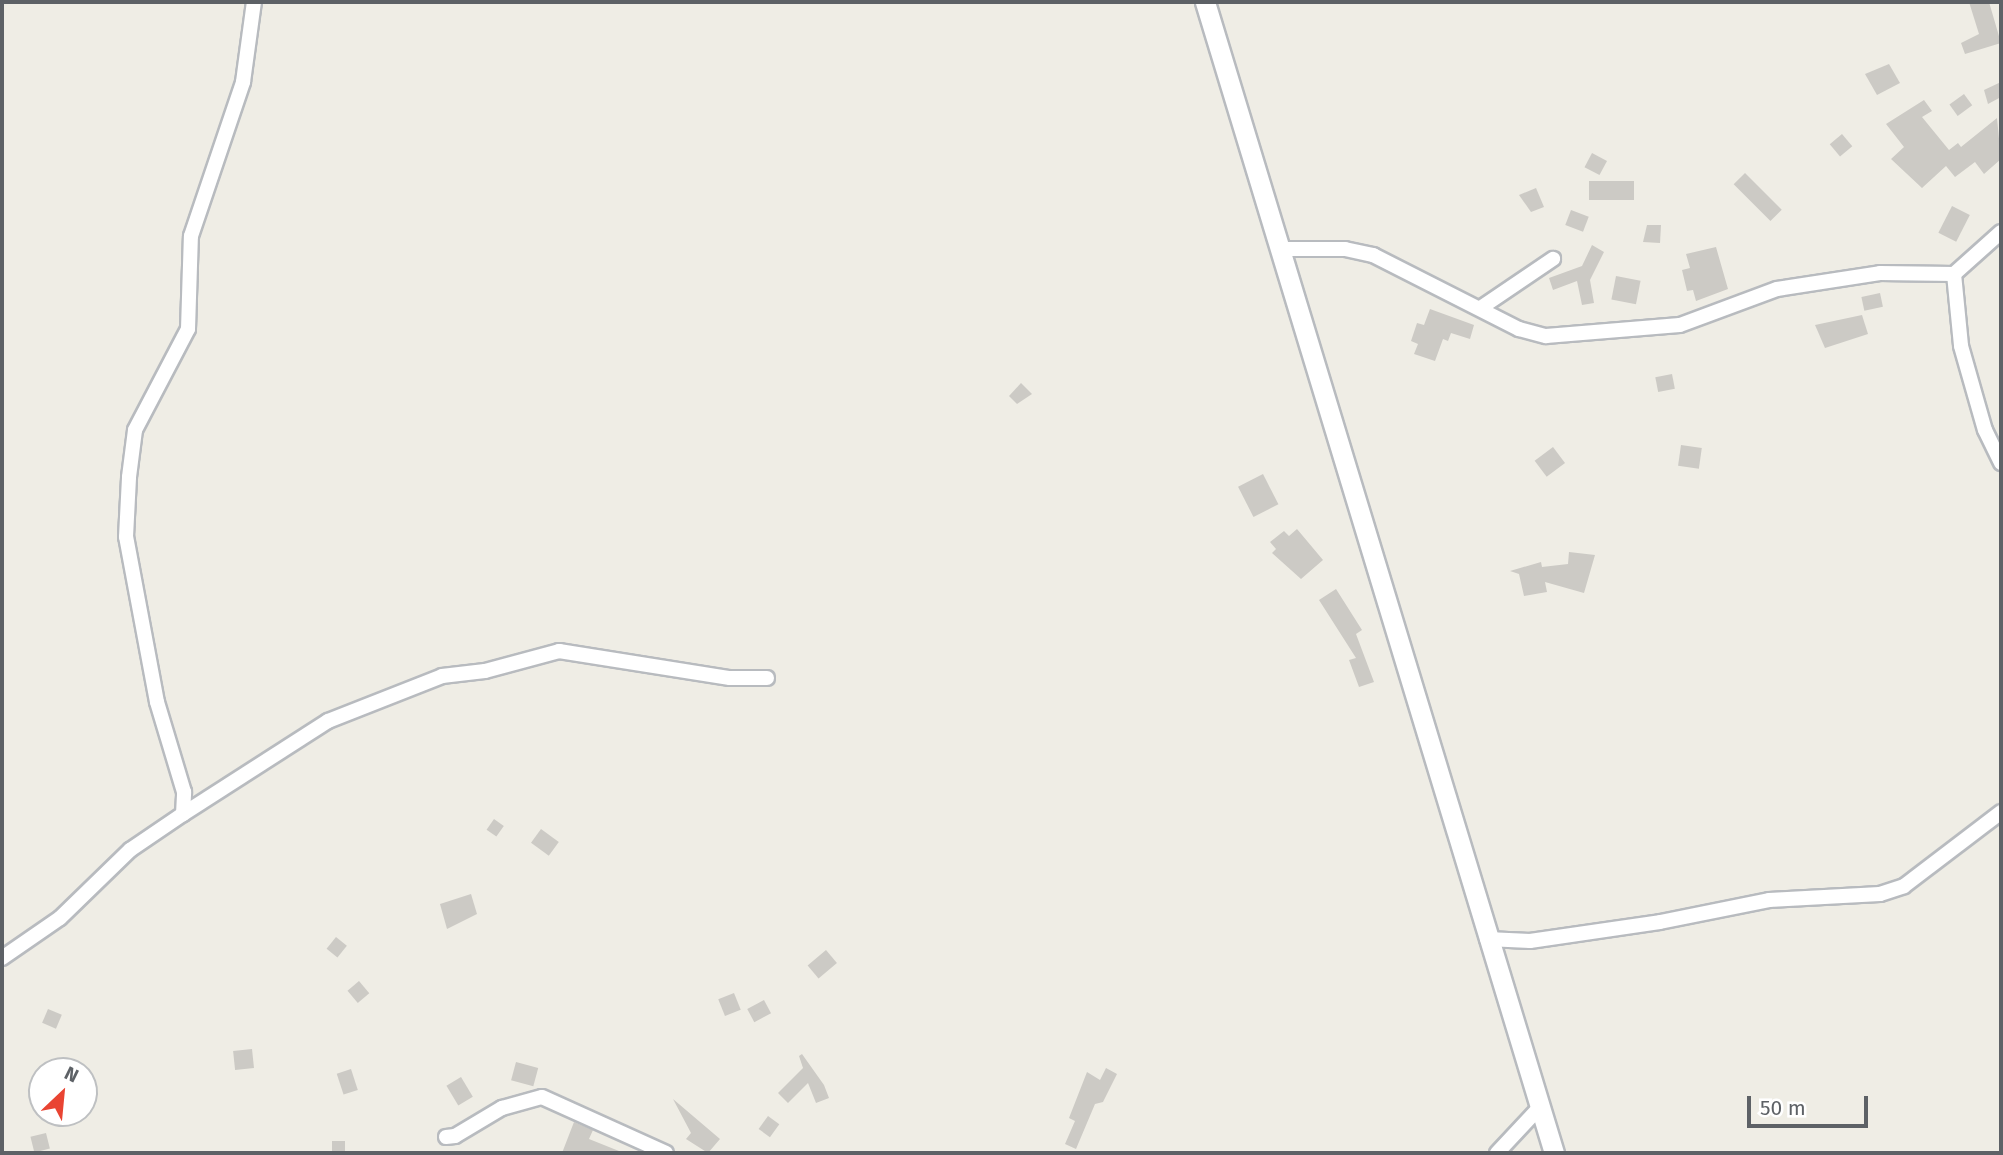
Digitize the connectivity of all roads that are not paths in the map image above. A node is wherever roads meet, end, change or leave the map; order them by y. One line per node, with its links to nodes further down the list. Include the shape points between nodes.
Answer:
1 (254, 2): 11 (street, via 243,82 191,236 188,329 135,430 129,477 126,537 157,702 184,792)
2 (1205, 2): 4 (main road)
3 (2001, 232): 6 (street)
4 (1281, 249): 7 (street, via 1345,249 1373,255); 12 (main road)
5 (1553, 258): 7 (street)
6 (1954, 274): 7 (street, via 1898,271 1777,289 1701,319 1643,331 1546,336 1519,329); 8 (street, via 1961,346 1985,430)
7 (1482, 307)
8 (2001, 463)
9 (767, 678): 11 (street, via 730,678 559,651 485,671 442,676 328,721)
10 (2001, 812): 12 (street, via 1903,886 1880,894 1769,900 1530,941)
11 (183, 814): 13 (street, via 130,850 60,918)
12 (1487, 939): 14 (main road)
13 (2, 958)
14 (1539, 1108): 17 (street); 18 (main road)
15 (446, 1137): 16 (street, via 502,1108 542,1097)
16 (666, 1153)
17 (1497, 1153)
18 (1554, 1153)

